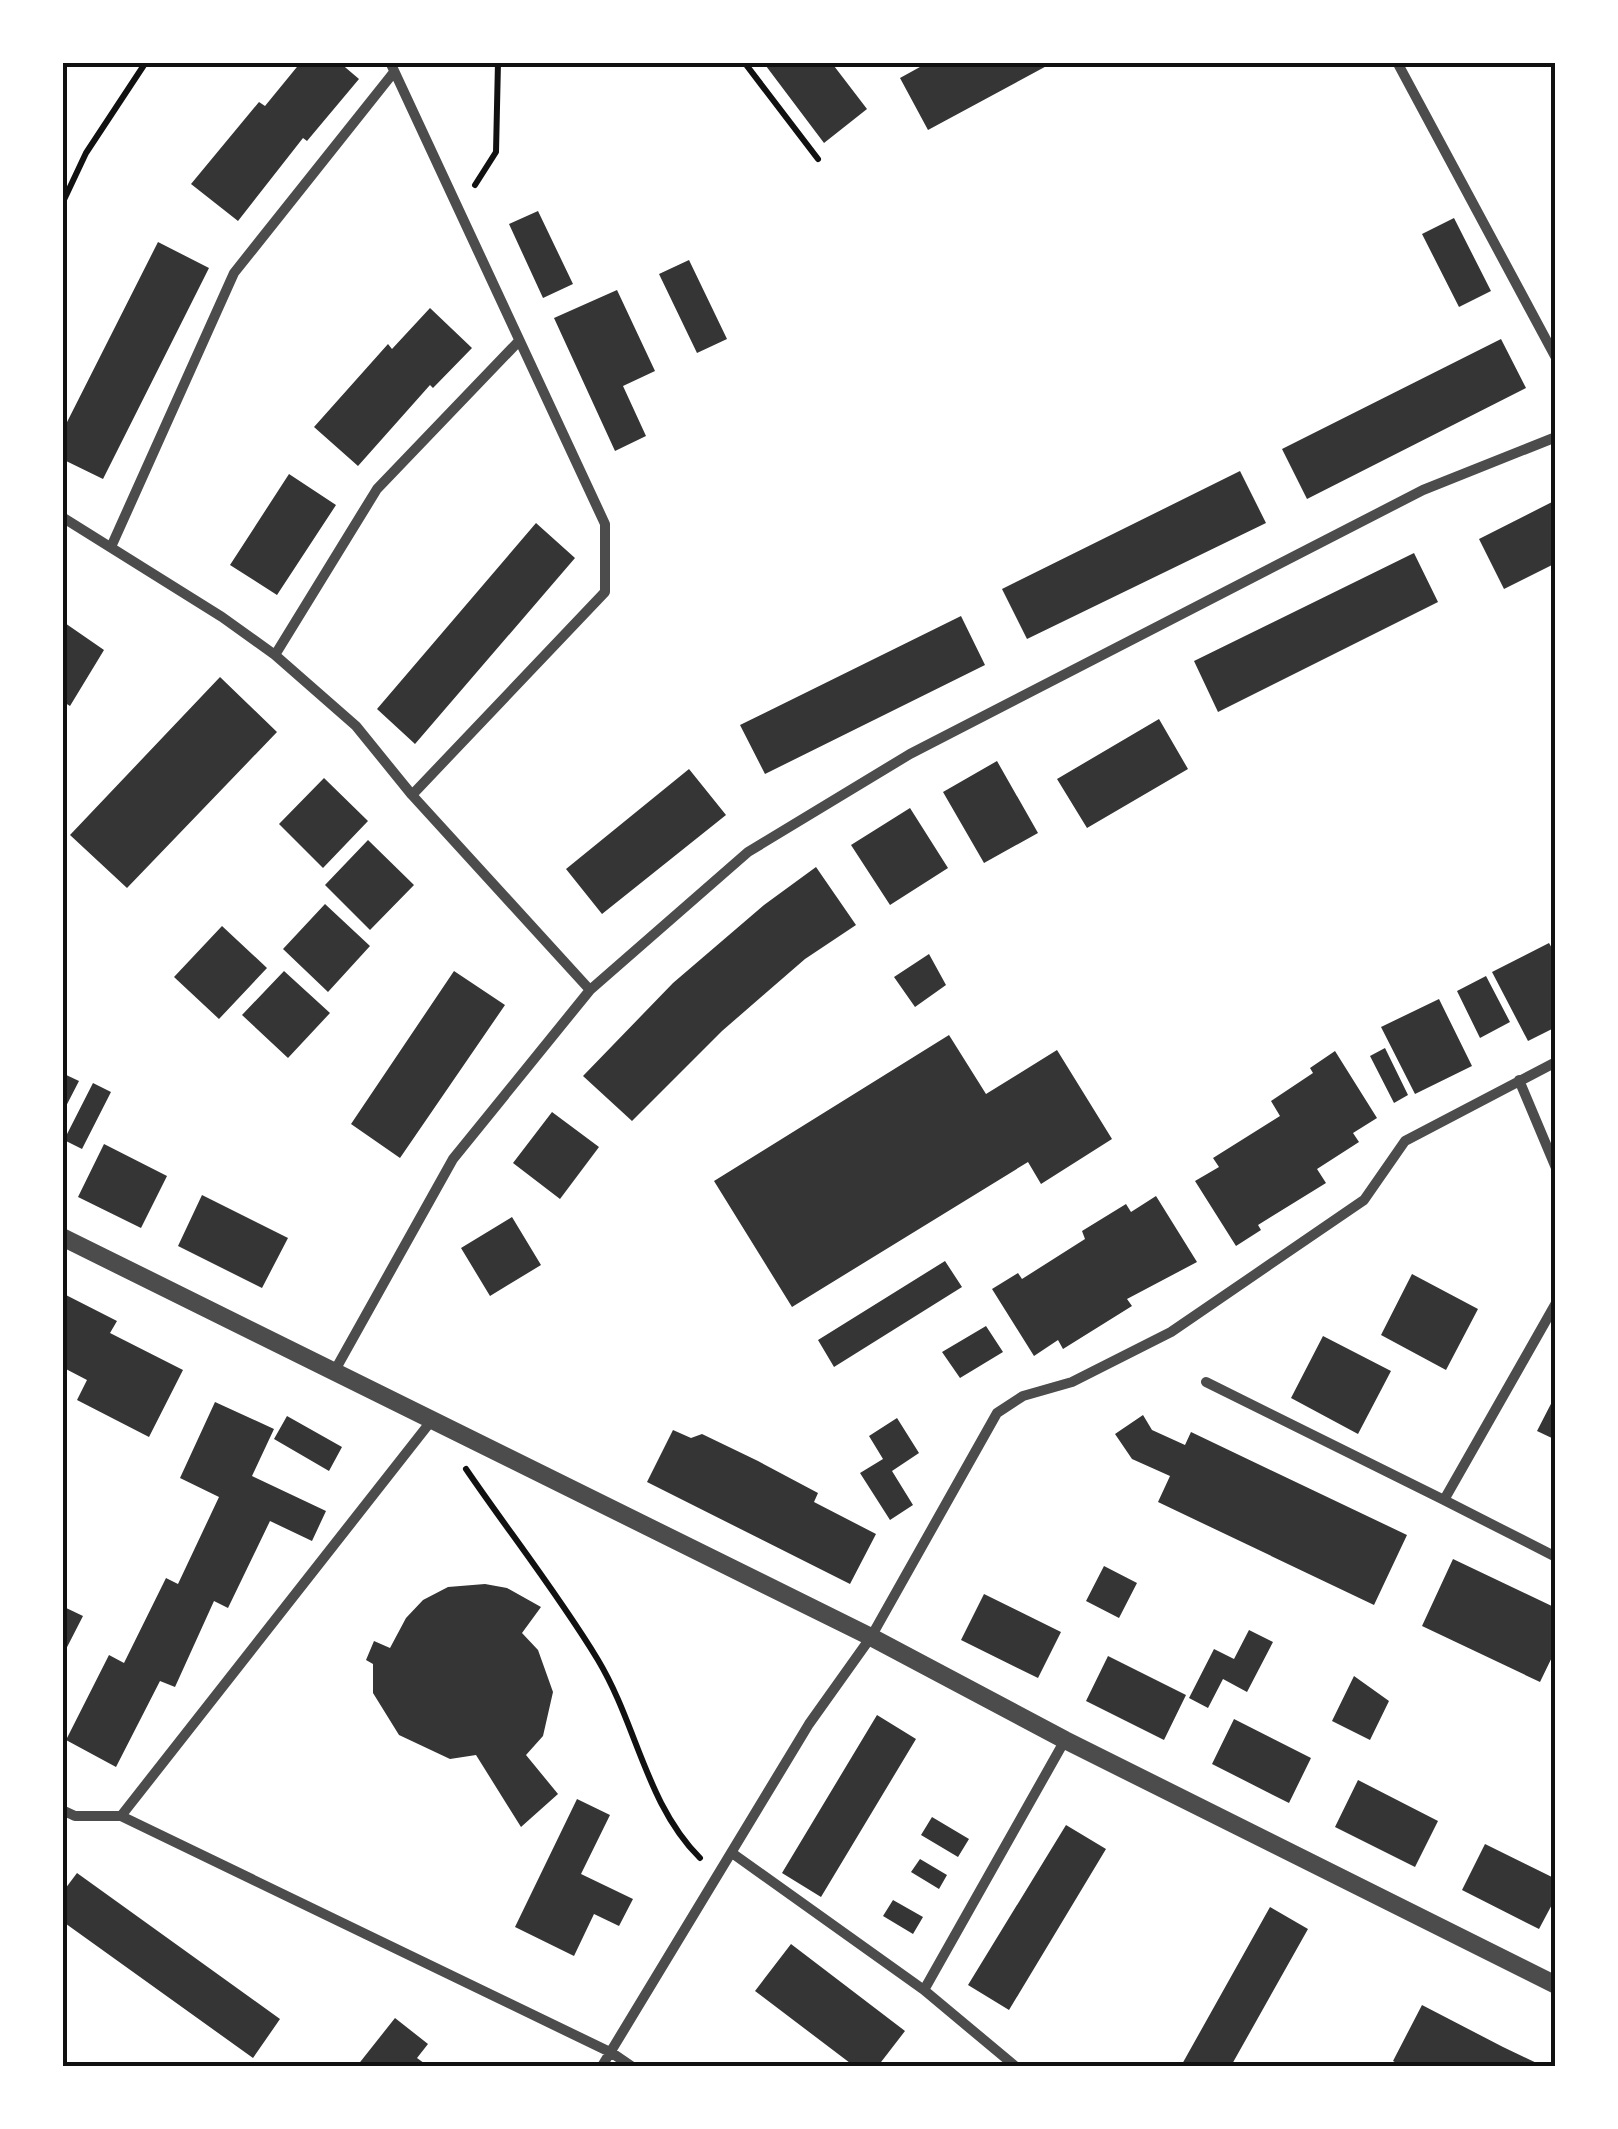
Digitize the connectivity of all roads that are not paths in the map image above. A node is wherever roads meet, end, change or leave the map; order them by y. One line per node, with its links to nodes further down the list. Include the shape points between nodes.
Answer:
1 (1397, 62): 4 (street)
2 (392, 67): 3 (street); 7 (street, via 234,273)
3 (518, 342): 8 (street, via 377,488); 9 (street, via 605,524 605,592)
4 (1556, 358)
5 (1556, 437): 10 (street, via 1424,490 910,754 748,852)
6 (62, 517): 7 (street)
7 (110, 546): 8 (street)
8 (275, 655): 9 (street, via 356,726)
9 (412, 795): 10 (street)
10 (590, 990): 16 (street, via 453,1158)
11 (1556, 1062): 12 (street)
12 (1519, 1080): 13 (street); 21 (street, via 1405,1141 1364,1200 1171,1332 997,1412)
13 (1556, 1168)
14 (62, 1237): 16 (street)
15 (1556, 1303): 19 (street)
16 (333, 1373): 18 (street)
17 (1206, 1382): 19 (street)
18 (432, 1420): 21 (street); 24 (street)
19 (1444, 1500): 20 (street)
20 (1556, 1557)
21 (872, 1637): 22 (street); 25 (street, via 809,1724)
22 (1065, 1740): 26 (street); 27 (street)
23 (62, 1810): 24 (street)
24 (121, 1816): 28 (street)
25 (732, 1854): 27 (street); 28 (street)
26 (1556, 1985)
27 (924, 1990): 31 (street)
28 (612, 2053): 29 (street); 30 (street)
29 (602, 2066)
30 (632, 2066)
31 (1014, 2066)

